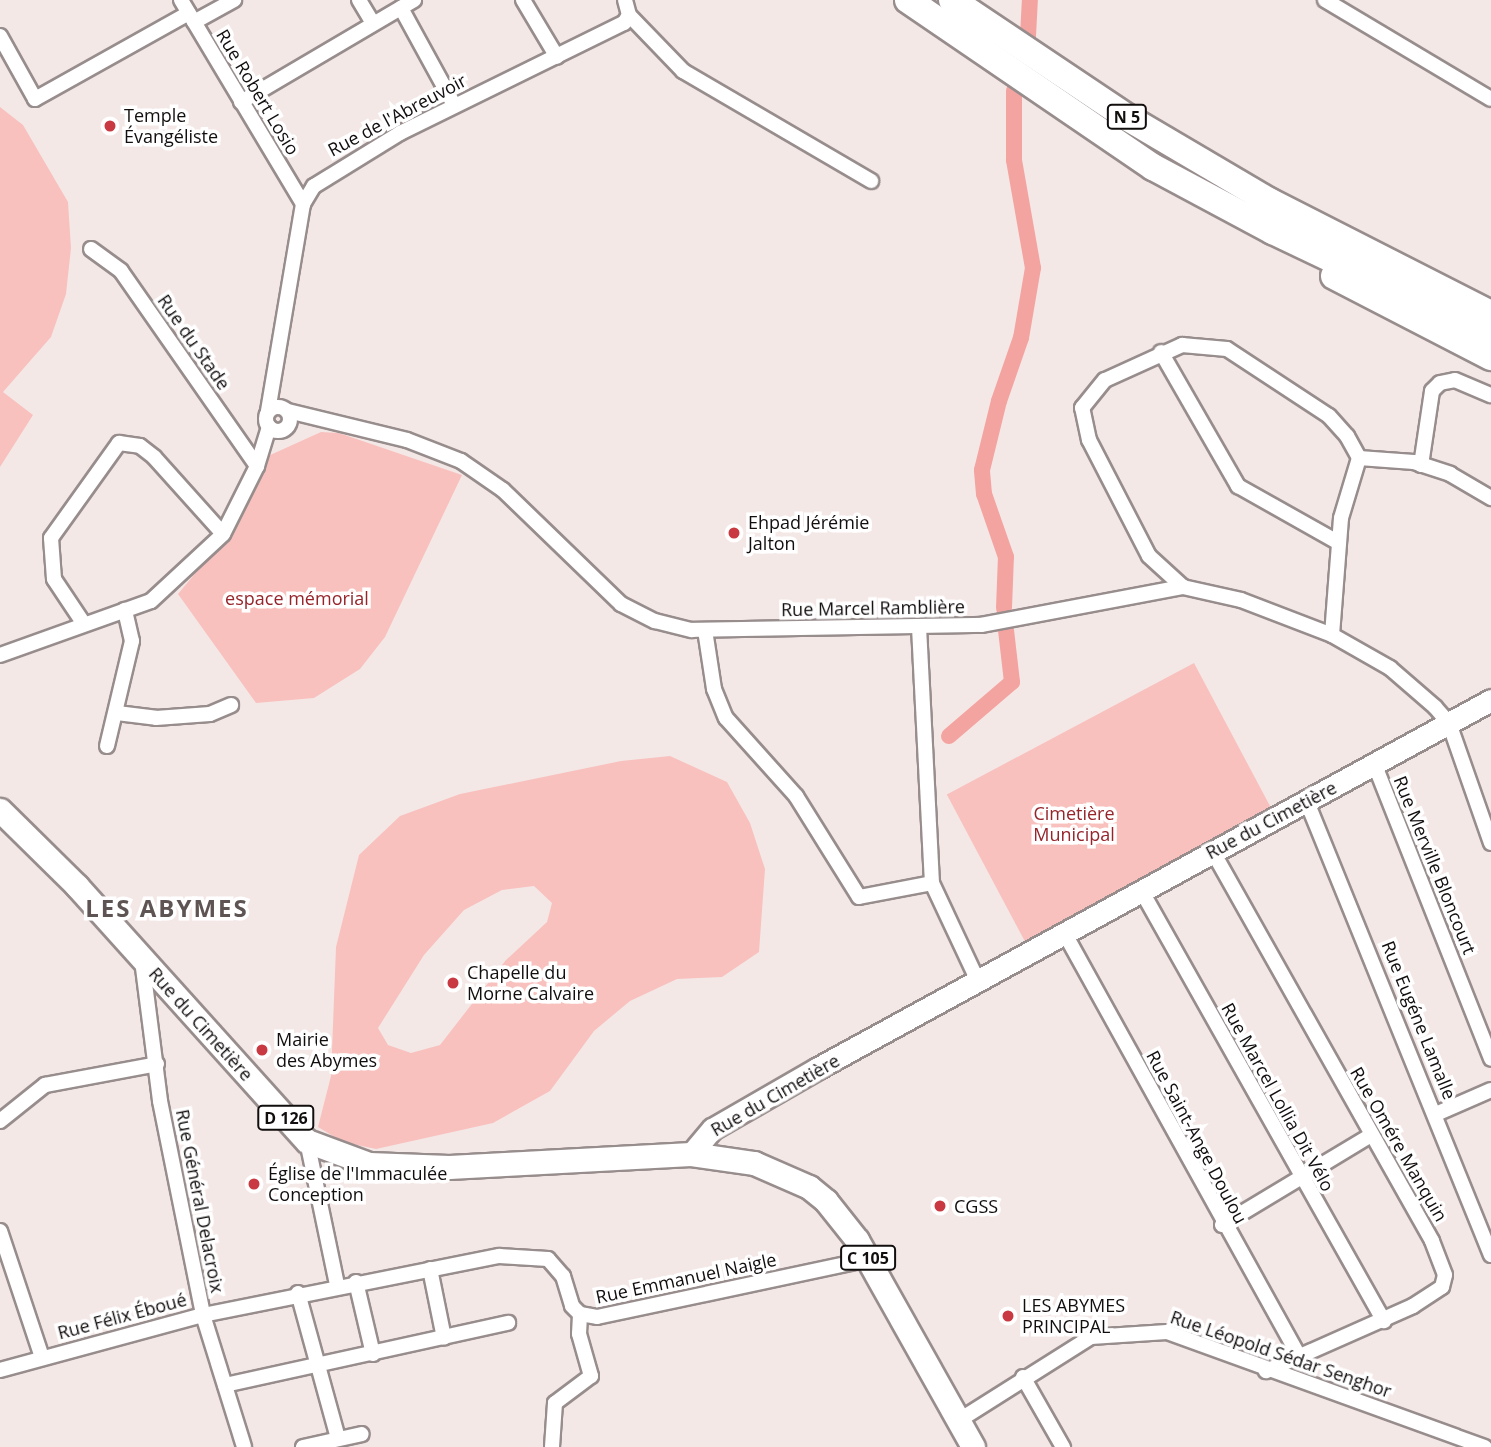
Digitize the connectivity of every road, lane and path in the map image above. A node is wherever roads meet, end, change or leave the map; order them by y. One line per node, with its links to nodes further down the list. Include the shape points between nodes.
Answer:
1 (181, 0): 12 (street, Rue Robert Losio)
2 (234, 0): 12 (street)
3 (359, 0): 13 (street)
4 (414, 0): 10 (street)
5 (523, 0): 15 (street)
6 (625, 0): 11 (street)
7 (908, 0): 21 (highway, N 5, via 1153,167)
8 (952, 0): 21 (highway, N 5)
9 (1325, 0): 16 (street)
10 (401, 8): 13 (street); 18 (street)
11 (629, 15): 15 (street, Rue de l'Abreuvoir, via 624,23); 19 (street, via 683,71)
12 (191, 17): 14 (street, via 35,99); 17 (street, Rue Robert Losio)
13 (373, 23): 17 (street)
14 (0, 36)
15 (557, 57): 18 (street, Rue de l'Abreuvoir)
16 (1491, 99)
17 (241, 102): 20 (street, Rue Robert Losio)
18 (454, 106): 20 (street, Rue de l'Abreuvoir, via 329,173)
19 (871, 181)
20 (303, 204): 28 (street)
21 (1303, 232): 23 (highway, via 1355,232); 24 (highway, N 5); 25 (highway, N 5); 27 (highway, via 1332,275)
22 (91, 249): 36 (street, Rue du Stade, via 121,271)
23 (1491, 295)
24 (1491, 314)
25 (1491, 335)
26 (1161, 352): 34 (street, via 1202,344 1236,354 1329,416 1348,436); 39 (street, via 1238,486); 40 (street, via 1093,390 1082,408 1083,423 1115,497 1149,556)
27 (1491, 358)
28 (278, 369): 30 (street); 31 (street)
29 (1491, 394): 35 (street, via 1455,380 1440,383 1432,391)
30 (286, 410): 31 (street); 32 (street, Rue Marcel Ramblière); 33 (street, via 290,422)
31 (268, 411): 33 (street)
32 (322, 421): 33 (street, Rue Marcel Ramblière); 44 (street, Rue Marcel Ramblière, via 407,440 461,461 503,491 621,604 655,621)
33 (277, 430): 36 (street)
34 (1359, 458): 35 (street); 39 (street, via 1341,518)
35 (1421, 465): 37 (street, via 1450,474)
36 (257, 466): 38 (street)
37 (1491, 498)
38 (223, 534): 41 (street, via 151,601); 42 (street, via 154,457 140,446 119,443 51,538 54,579)
39 (1339, 543): 45 (street)
40 (1183, 587): 43 (street, Rue Marcel Ramblière, via 981,625); 45 (street, Rue Marcel Ramblière, via 1241,600)
41 (125, 610): 42 (street); 49 (street, via 132,641)
42 (84, 624): 46 (street)
43 (919, 627): 44 (street, Rue Marcel Ramblière); 57 (street)
44 (705, 630): 57 (street, via 714,689 726,718 796,796 859,897)
45 (1332, 635): 50 (street, Rue Marcel Ramblière, via 1390,668)
46 (0, 655)
47 (1491, 700): 50 (street, Rue du Cimetière)
48 (231, 705): 49 (street, via 211,714 156,718)
49 (117, 713): 51 (street)
50 (1449, 723): 52 (street, Rue du Cimetière); 55 (street)
51 (107, 746)
52 (1374, 763): 53 (street, Rue du Cimetière); 62 (street, Rue Merville Bloncourt)
53 (1307, 802): 56 (street, Rue du Cimetière); 65 (street, Rue Eugéne Lamalle)
54 (0, 810): 60 (main road, Rue du Cimetière / D 126)
55 (1491, 843)
56 (1213, 852): 58 (street, Rue du Cimetière); 67 (street, Rue Omére Manquin)
57 (932, 883): 61 (street)
58 (1141, 890): 59 (street, Rue du Cimetière); 70 (street, Rue Marcel Lollia Dit Vélo)
59 (1065, 933): 61 (street, Rue du Cimetière); 71 (street, Rue Saint-Ange Doulou)
60 (141, 957): 63 (street, Rue Général Delacroix); 68 (main road, Rue du Cimetière / D 126)
61 (978, 981): 69 (street, Rue du Cimetière, via 712,1129)
62 (1491, 1059)
63 (157, 1064): 66 (street, via 45,1084); 80 (street, Rue Général Delacroix)
64 (1491, 1090): 65 (street)
65 (1436, 1114): 73 (street, Rue Eugéne Lamalle)
66 (0, 1121)
67 (1371, 1135): 70 (street); 81 (street, Rue Omére Manquin, via 1432,1241 1445,1275 1442,1287 1430,1297)
68 (307, 1141): 69 (main road, Rue du Cimetière / D 126, via 369,1164 449,1167); 77 (street)
69 (691, 1154): 74 (main road, C 105, via 787,1173 826,1201)
70 (1300, 1178): 71 (street); 81 (street, Rue Marcel Lollia Dit Vélo)
71 (1222, 1225): 86 (street, Rue Saint-Ange Doulou)
72 (0, 1231): 85 (street)
73 (1491, 1255)
74 (869, 1259): 79 (street, Rue Emmanuel Naigle, via 597,1317); 92 (main road, C 105)
75 (430, 1269): 76 (street, Rue Emmanuel Naigle); 79 (street, Rue Emmanuel Naigle, via 499,1256 548,1259 564,1276 572,1306); 83 (street)
76 (356, 1282): 77 (street, Rue Emmanuel Naigle); 84 (street)
77 (337, 1286): 78 (street, Rue Félix Éboué)
78 (298, 1293): 80 (street, Rue Félix Éboué); 87 (street)
79 (580, 1314): 97 (street, via 579,1334 591,1376 555,1403)
80 (203, 1315): 85 (street, Rue Félix Éboué); 91 (street, Rue Général Delacroix)
81 (1384, 1321): 86 (street, Rue Omére Manquin)
82 (508, 1323): 83 (street)
83 (444, 1338): 84 (street)
84 (373, 1354): 87 (street)
85 (42, 1357): 88 (street, Rue Félix Éboué)
86 (1299, 1357): 89 (street, Rue Omére Manquin)
87 (321, 1366): 91 (street); 94 (street)
88 (0, 1370)
89 (1266, 1371): 90 (street, Rue Léopold Sédar Senghor, via 1167,1332 1122,1332 1091,1337); 100 (street, Rue Léopold Sédar Senghor)
90 (1023, 1377): 92 (street, Rue Léopold Sédar Senghor); 99 (street)
91 (225, 1385): 95 (street, Rue Général Delacroix)
92 (958, 1421): 98 (main road, C 105)
93 (362, 1434): 94 (street)
94 (338, 1438): 96 (street)
95 (244, 1447)
96 (303, 1447)
97 (552, 1447)
98 (973, 1447)
99 (1063, 1447)
100 (1485, 1447)

